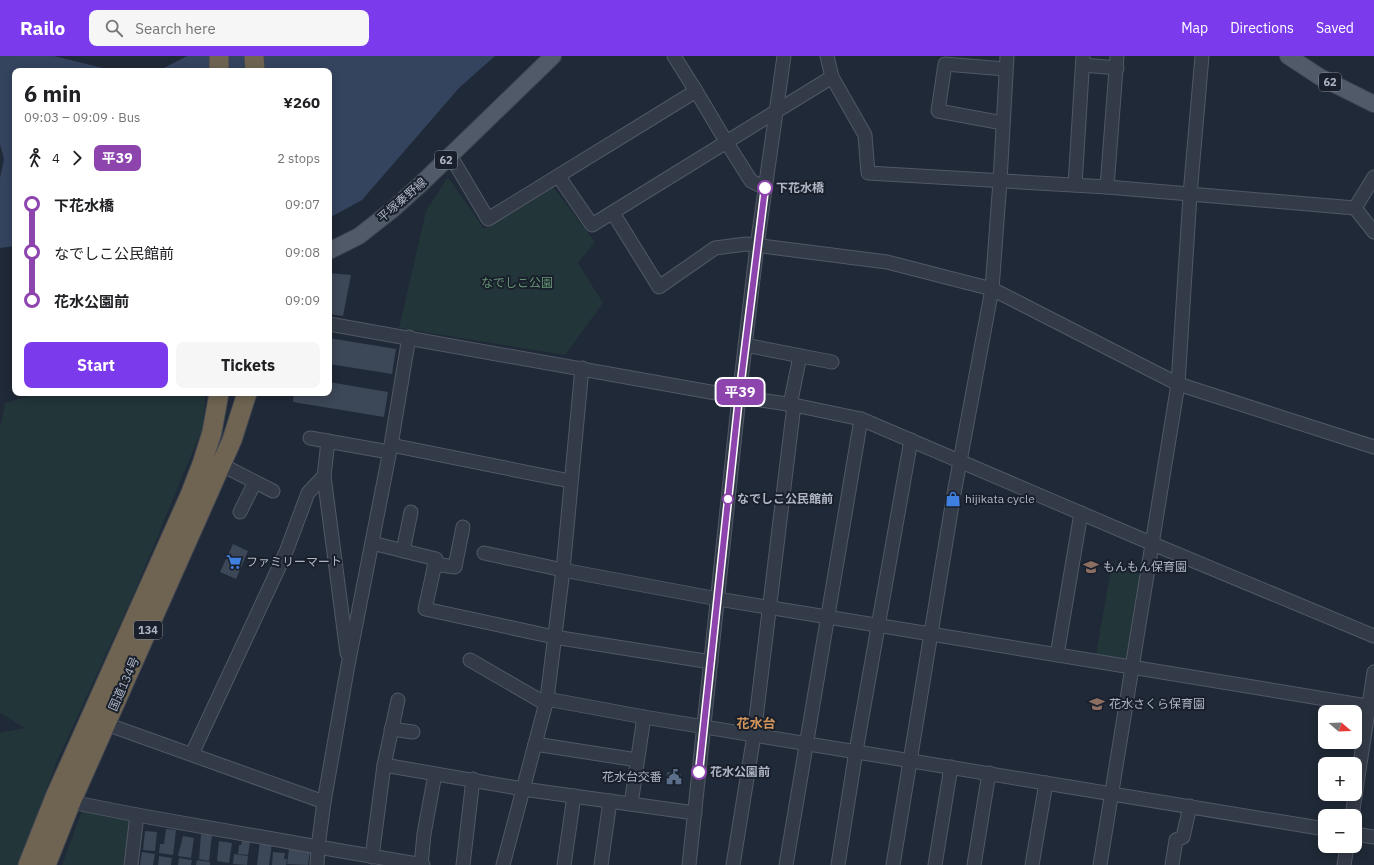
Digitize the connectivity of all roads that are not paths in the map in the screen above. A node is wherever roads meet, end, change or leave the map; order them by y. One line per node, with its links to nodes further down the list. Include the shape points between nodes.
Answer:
1 (219, 56): 12 (highway)
2 (254, 56): 13 (highway)
3 (553, 56): 21 (main road, 平塚秦野線 / 62)
4 (674, 56): 16 (street)
5 (784, 56): 18 (street)
6 (827, 56): 15 (street)
7 (1007, 56): 14 (street)
8 (1202, 56): 28 (street)
9 (1288, 56): 17 (main road, 62, via 1320,77)
10 (1083, 60): 11 (street); 25 (street)
11 (1117, 62): 26 (street)
12 (219, 68)
13 (255, 68)
14 (1006, 69): 19 (street); 19 (street, via 945,64 938,111)
15 (832, 77): 18 (street); 24 (street, via 865,136 868,173)
16 (696, 91): 20 (street); 22 (street)
17 (1374, 104)
18 (776, 112): 20 (street); 27 (street)
19 (1002, 123): 24 (street)
20 (727, 143): 27 (street, via 751,181); 30 (street)
21 (450, 156): 22 (street, via 488,219); 33 (main road, 平塚秦野線 / 62, via 360,236)
22 (559, 177): 30 (street, via 592,225)
23 (1374, 177): 29 (street)
24 (1000, 181): 25 (street); 34 (street)
25 (1075, 185): 26 (street)
26 (1107, 187): 28 (street)
27 (765, 188): 32 (street)
28 (1190, 195): 29 (street); 41 (street)
29 (1355, 208): 31 (street)
30 (613, 213): 32 (street, via 659,287 715,248 746,244)
31 (1374, 232)
32 (757, 246): 34 (street, via 887,262); 37 (street)
33 (332, 250)
34 (992, 289): 41 (street); 52 (street)
35 (332, 324): 36 (street)
36 (409, 337): 40 (street); 51 (street)
37 (745, 345): 38 (street); 44 (street)
38 (800, 356): 39 (street); 45 (street)
39 (832, 362)
40 (582, 368): 44 (street); 55 (street)
41 (1178, 384): 50 (street); 63 (street)
42 (218, 396): 119 (highway, 国道134号 / 134, via 212,432 190,495 55,797)
43 (246, 396): 53 (highway, 国道134号 / 134)
44 (739, 397): 45 (street); 68 (street)
45 (792, 405): 46 (street); 69 (street)
46 (861, 419): 48 (street); 70 (street)
47 (310, 438): 49 (street)
48 (911, 440): 52 (street); 71 (street)
49 (328, 441): 51 (street); 54 (street)
50 (1374, 447)
51 (390, 449): 55 (street); 62 (street)
52 (959, 461): 60 (street); 72 (street)
53 (222, 465): 56 (street); 85 (highway, 国道134号 / 134)
54 (324, 476): 78 (street); 93 (street, via 308,493 286,552)
55 (570, 481): 67 (street)
56 (255, 482): 57 (street); 58 (street)
57 (273, 491)
58 (240, 512)
59 (411, 512): 64 (street)
60 (1082, 513): 63 (street); 75 (street)
61 (463, 527): 66 (street, via 455,567)
62 (372, 543): 64 (street); 78 (street)
63 (1153, 544): 73 (street); 79 (street)
64 (403, 551): 66 (street, via 436,560)
65 (484, 553): 67 (street)
66 (434, 564): 74 (street, via 425,609)
67 (563, 570): 68 (street); 74 (street)
68 (718, 599): 69 (street); 77 (street)
69 (769, 608): 70 (street); 89 (street)
70 (827, 617): 71 (street); 90 (street)
71 (878, 626): 72 (street); 92 (street)
72 (931, 634): 75 (street); 95 (street)
73 (1374, 636)
74 (554, 637): 77 (street); 82 (street)
75 (1057, 655): 79 (street)
76 (470, 660): 82 (street)
77 (711, 662): 86 (street)
78 (348, 665): 107 (street)
79 (1132, 667): 83 (street); 103 (street)
80 (1374, 672): 83 (street)
81 (398, 700): 87 (street)
82 (546, 702): 84 (street); 91 (street)
83 (1371, 706): 110 (street)
84 (644, 717): 86 (street); 94 (street)
85 (106, 724): 93 (street); 106 (highway, 国道134号 / 134)
86 (704, 726): 89 (street); 111 (street)
87 (391, 729): 88 (street); 96 (street)
88 (413, 732)
89 (754, 735): 90 (street); 129 (street)
90 (806, 743): 92 (street); 130 (street)
91 (535, 744): 94 (street); 102 (street)
92 (856, 751): 95 (street); 131 (street)
93 (192, 754): 107 (street)
94 (637, 760): 108 (street)
95 (911, 760): 97 (street); 132 (street)
96 (384, 765): 99 (street); 118 (street)
97 (951, 767): 98 (street); 133 (street)
98 (988, 773): 101 (street); 134 (street)
99 (435, 774): 100 (street); 123 (street, via 424,834)
100 (473, 779): 102 (street); 124 (street)
101 (1046, 783): 103 (street); 135 (street)
102 (523, 789): 104 (street); 125 (street)
103 (1112, 794): 109 (street); 136 (street)
104 (574, 796): 105 (street); 126 (street)
105 (610, 801): 108 (street); 127 (street)
106 (71, 802): 112 (street); 120 (highway, 国道134号 / 134)
107 (324, 802): 116 (street)
108 (631, 804): 111 (street)
109 (1190, 806): 113 (street); 137 (street, via 1184,837 1176,840)
110 (1353, 809)
111 (695, 813): 128 (street)
112 (137, 815): 116 (street); 121 (street)
113 (1318, 828)
114 (1362, 835): 115 (street)
115 (1374, 837)
116 (318, 847): 118 (street); 122 (street)
117 (1346, 853): 138 (street)
118 (372, 857): 123 (street)
119 (28, 865)
120 (46, 865)
121 (131, 865)
122 (317, 865)
123 (422, 865)
124 (463, 865)
125 (503, 865)
126 (564, 865)
127 (601, 865)
128 (689, 865)
129 (733, 865)
130 (786, 865)
131 (838, 865)
132 (893, 865)
133 (935, 865)
134 (974, 865)
135 (1032, 865)
136 (1100, 865)
137 (1172, 865)
138 (1344, 865)

